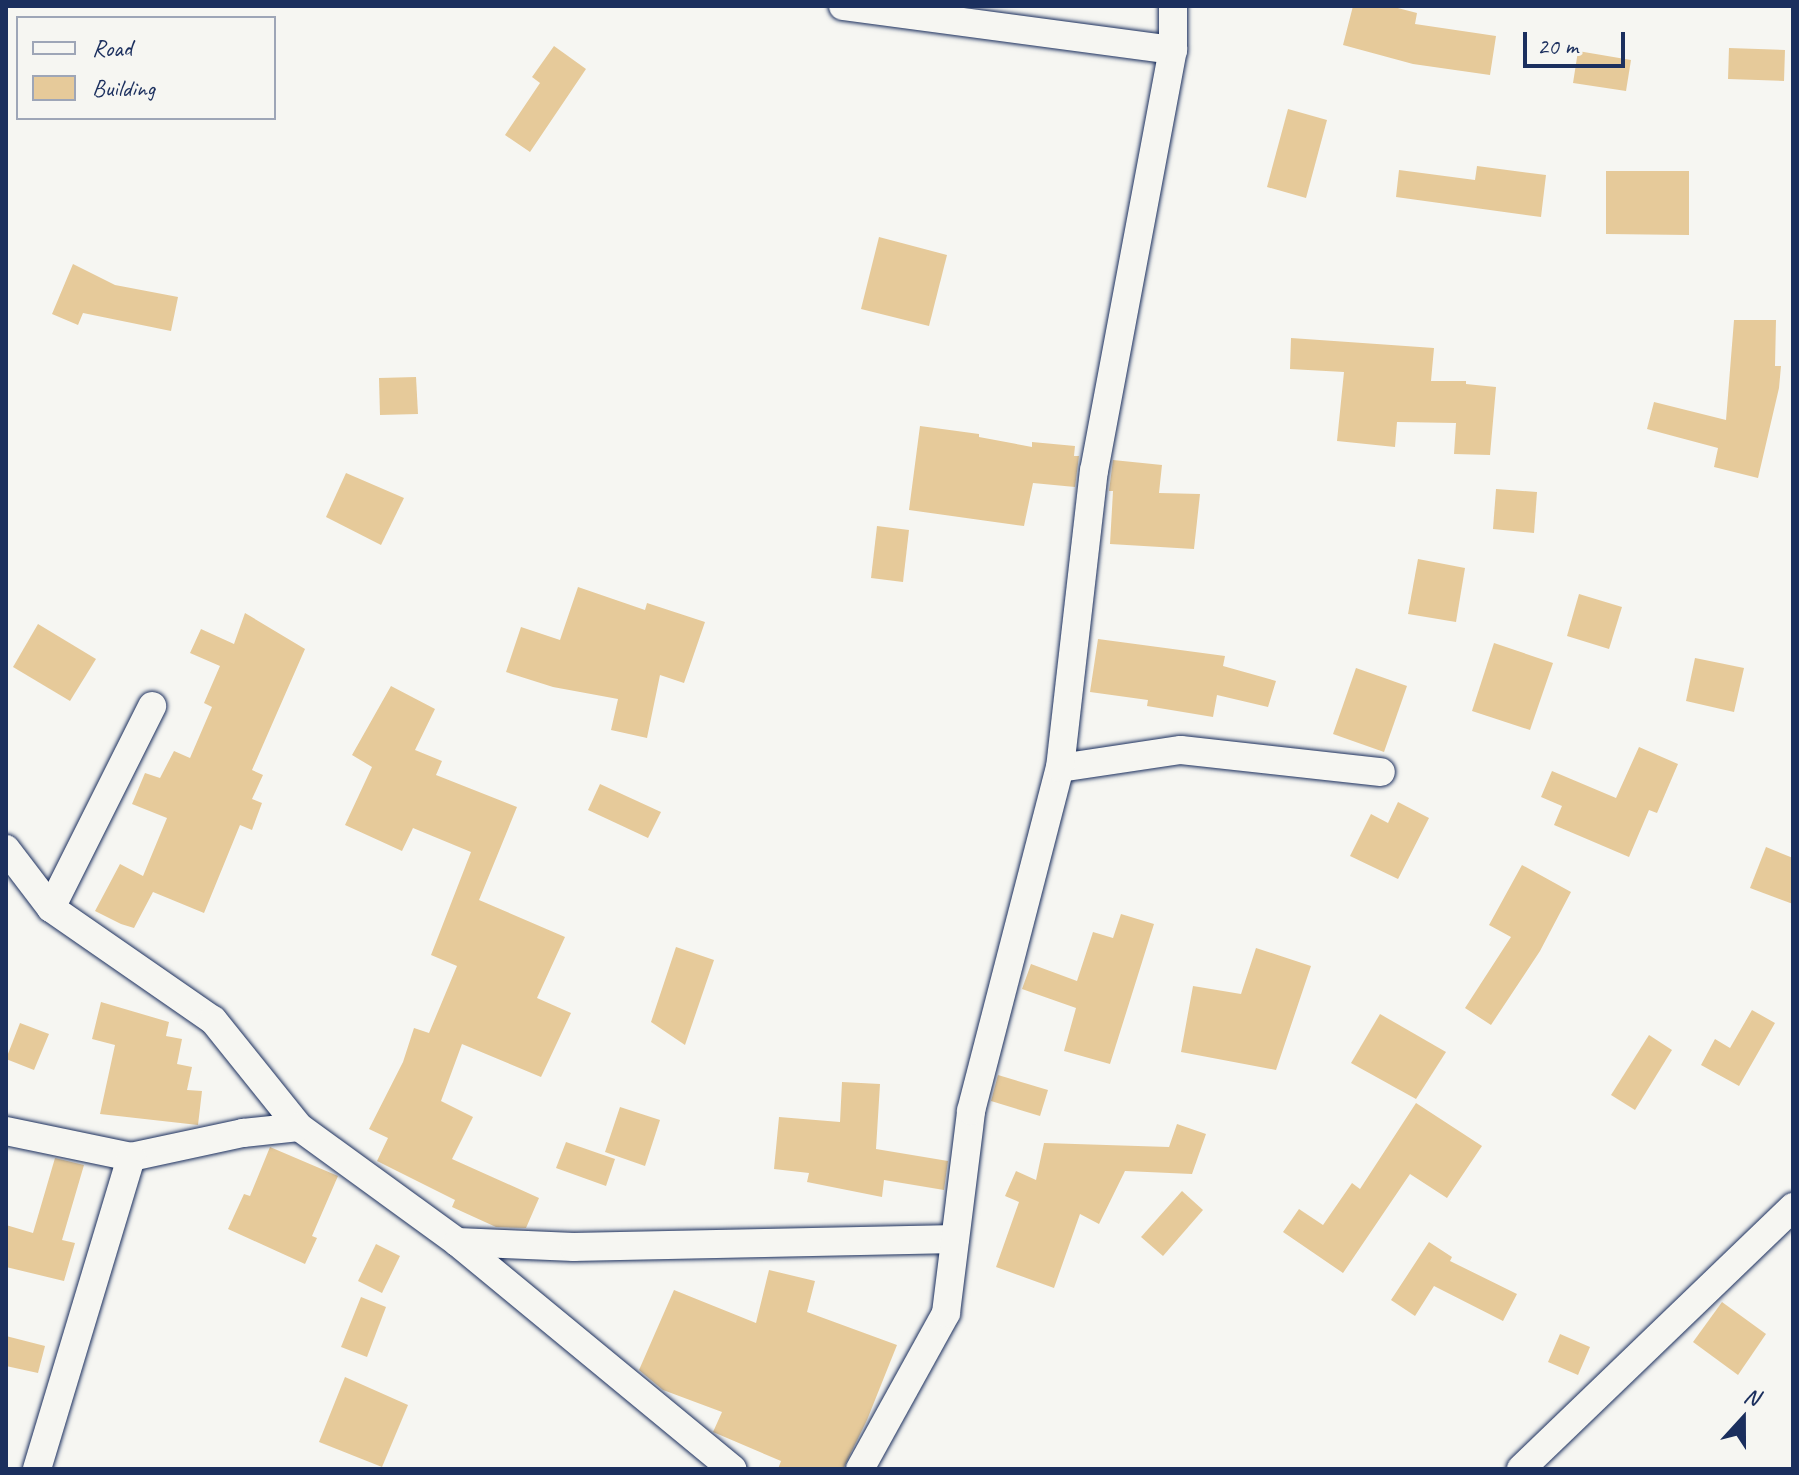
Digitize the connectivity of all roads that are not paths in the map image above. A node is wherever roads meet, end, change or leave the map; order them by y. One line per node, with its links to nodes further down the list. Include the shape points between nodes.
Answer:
1 (843, 6): 3 (street)
2 (1173, 6): 3 (street)
3 (1173, 50): 5 (street, via 1094,471)
4 (152, 706): 8 (street)
5 (1060, 768): 6 (street, via 1181,750); 13 (street, via 971,1111)
6 (1381, 772)
7 (6, 849): 8 (street)
8 (51, 908): 9 (street, via 213,1020)
9 (299, 1127): 11 (street); 14 (street)
10 (6, 1131): 11 (street)
11 (131, 1157): 15 (street)
12 (1793, 1207): 18 (street)
13 (955, 1239): 14 (street, via 574,1247); 17 (street, via 946,1313)
14 (457, 1242): 16 (street)
15 (37, 1469)
16 (732, 1469)
17 (860, 1469)
18 (1521, 1469)

